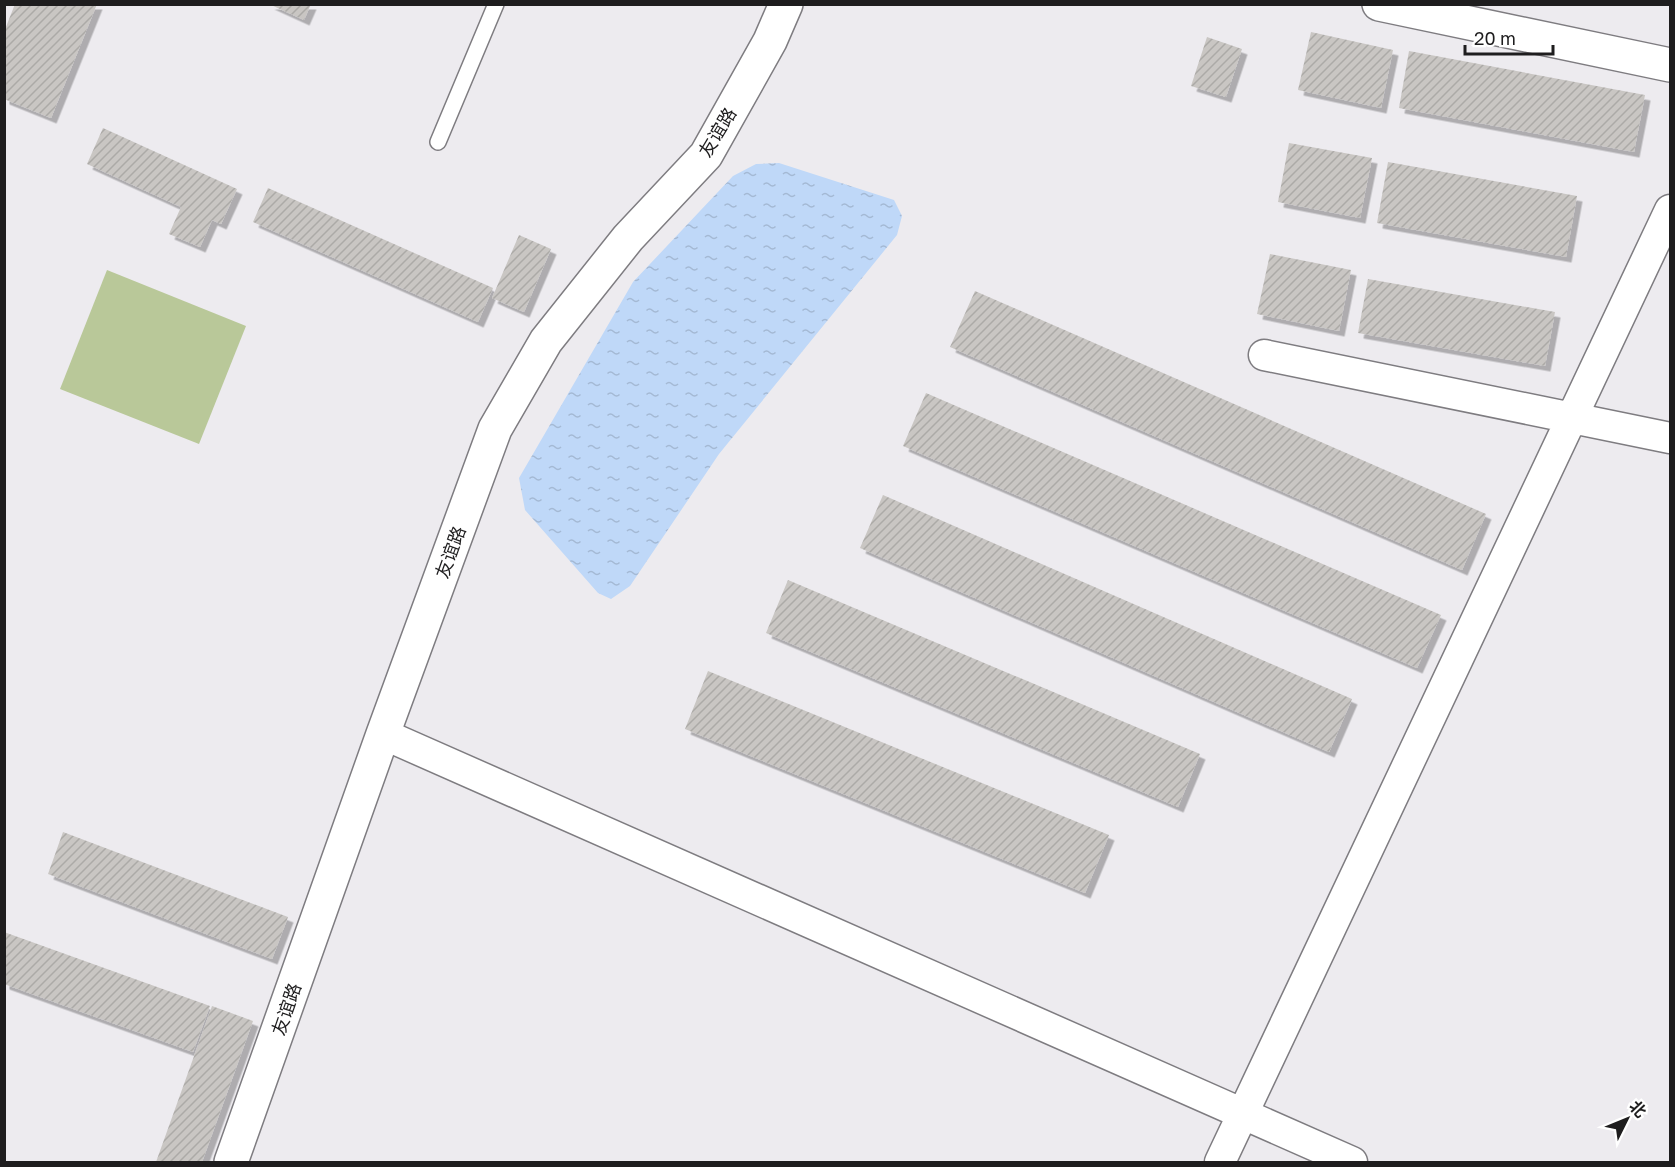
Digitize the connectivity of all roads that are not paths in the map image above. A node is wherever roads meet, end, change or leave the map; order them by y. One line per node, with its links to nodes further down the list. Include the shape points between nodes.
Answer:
1 (496, 4): 5 (lane)
2 (786, 4): 10 (street, 友谊路, via 770,41 706,155 628,238 546,341 495,429)
3 (1379, 4): 4 (street)
4 (1671, 65)
5 (438, 142)
6 (1671, 210): 8 (street)
7 (1264, 355): 8 (street)
8 (1571, 419): 9 (street); 11 (street)
9 (1671, 438)
10 (383, 734): 11 (street); 12 (street, 友谊路)
11 (1241, 1114): 13 (street); 14 (street)
12 (231, 1162)
13 (1220, 1162)
14 (1352, 1162)

